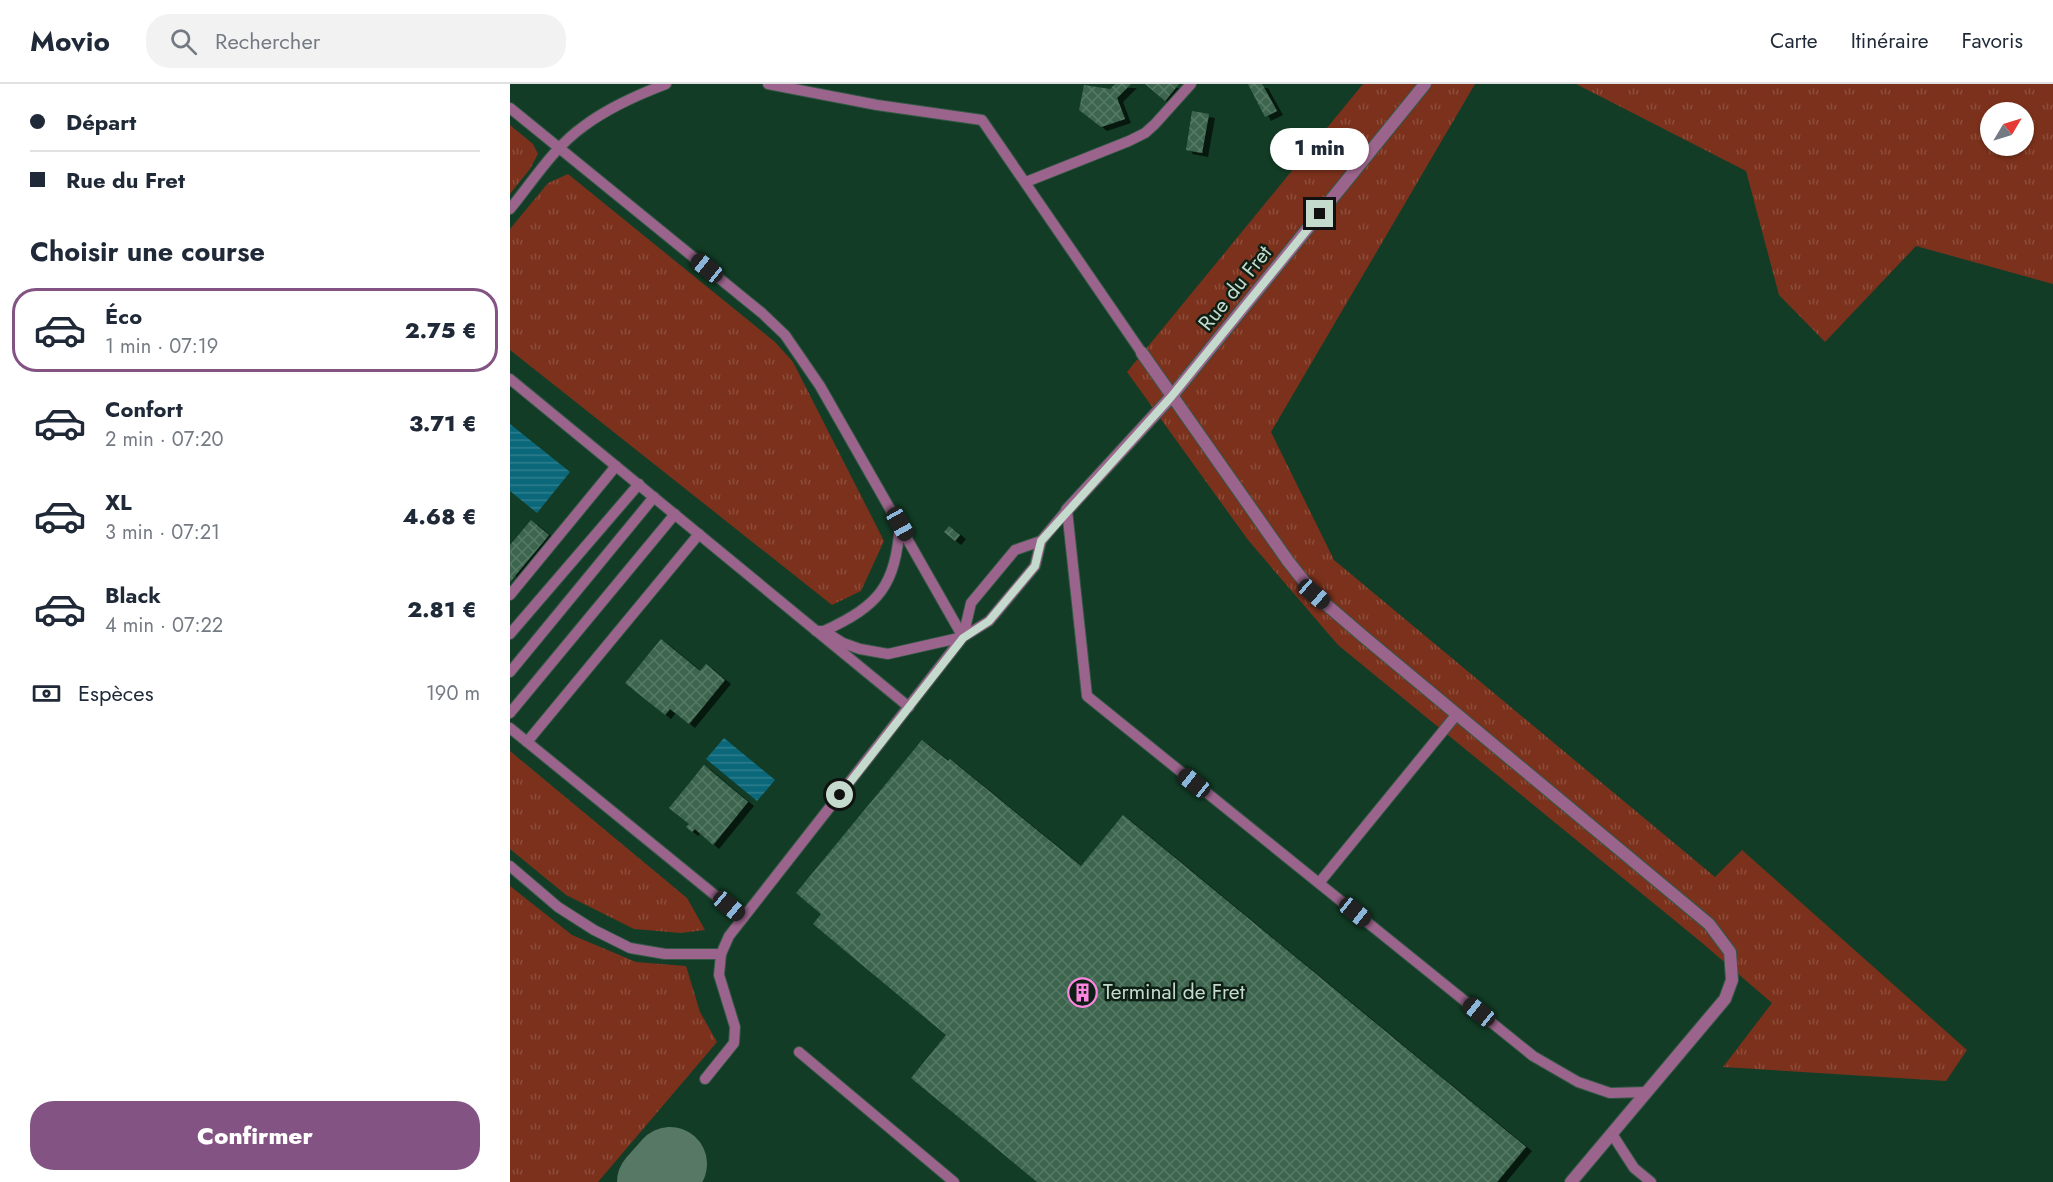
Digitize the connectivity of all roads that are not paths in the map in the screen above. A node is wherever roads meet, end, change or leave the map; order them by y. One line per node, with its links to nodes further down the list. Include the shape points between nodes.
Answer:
1 (666, 84): 6 (lane, via 639,94 583,126)
2 (768, 84): 7 (lane, via 982,120)
3 (1191, 84): 7 (lane, via 1145,133)
4 (1425, 84): 11 (street, Rue du Fret)
5 (510, 108): 6 (lane)
6 (560, 149): 8 (lane); 17 (lane, via 785,335 820,386)
7 (1026, 182): 9 (lane)
8 (510, 209)
9 (1142, 354): 11 (street)
10 (510, 379): 12 (lane)
11 (1171, 397): 15 (street, Rue du Fret); 27 (street, via 1314,594)
12 (616, 466): 13 (lane); 20 (lane)
13 (639, 484): 14 (lane); 22 (lane)
14 (654, 497): 16 (lane); 24 (lane)
15 (1067, 510): 19 (lane); 31 (lane, via 1087,696)
16 (675, 514): 18 (lane); 26 (lane)
17 (900, 524): 21 (lane, via 897,555 885,586 858,613); 23 (lane)
18 (699, 534): 21 (lane); 29 (lane)
19 (1041, 541): 23 (lane, via 1035,566 989,621); 23 (lane, via 1015,550 971,603)
20 (510, 594)
21 (820, 631): 23 (lane, via 860,649 888,654); 25 (lane)
22 (510, 634)
23 (963, 638): 25 (lane)
24 (510, 672)
25 (909, 707): 32 (lane)
26 (510, 713)
27 (1458, 714): 31 (lane); 36 (street, via 1709,924 1730,952 1732,980 1725,999)
28 (510, 728): 29 (lane)
29 (527, 742): 32 (lane)
30 (510, 866): 33 (lane, via 558,907 630,948 665,954)
31 (1319, 883): 36 (lane, via 1533,1056 1578,1082 1610,1093)
32 (743, 918): 33 (lane)
33 (721, 954): 35 (lane, via 719,975 735,1027 734,1043)
34 (799, 1052): 38 (lane)
35 (705, 1079)
36 (1647, 1092): 37 (street)
37 (1612, 1134): 39 (street); 40 (lane, via 1634,1168)
38 (954, 1182)
39 (1571, 1182)
40 (1651, 1182)

